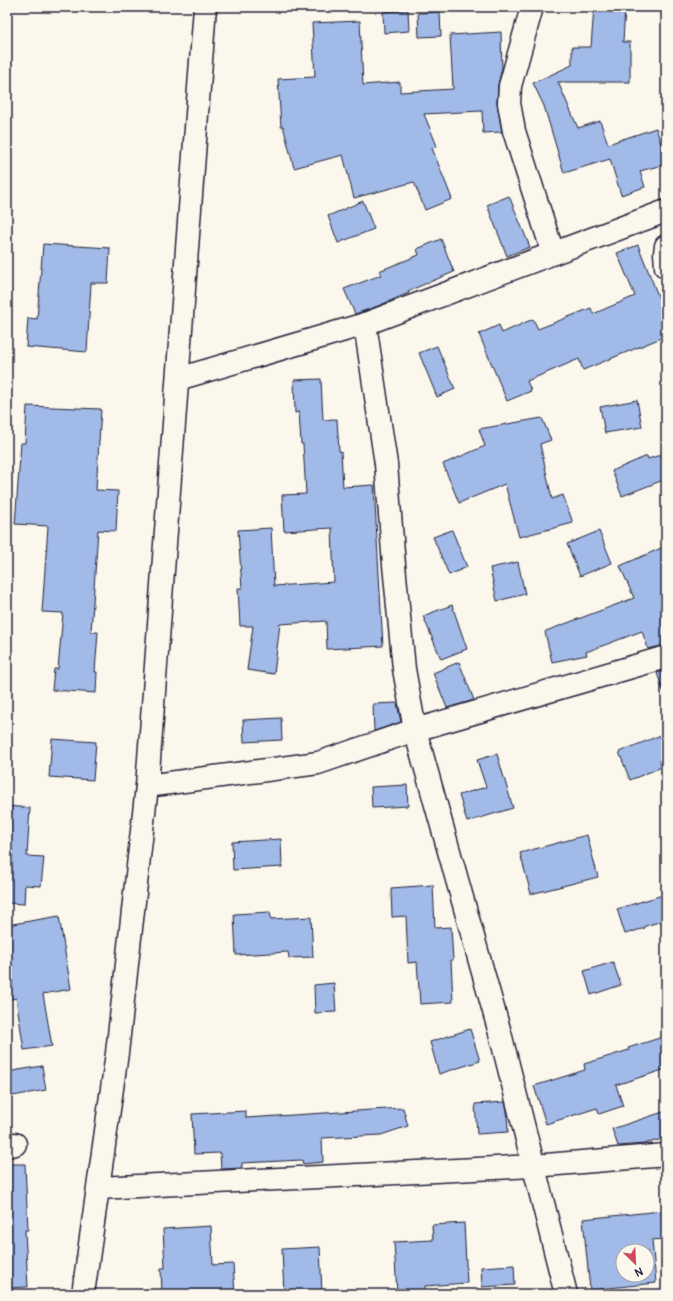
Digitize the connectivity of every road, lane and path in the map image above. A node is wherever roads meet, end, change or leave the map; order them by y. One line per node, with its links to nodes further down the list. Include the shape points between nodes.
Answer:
1 (205, 7): 8 (street)
2 (532, 7): 5 (street, via 510,86 509,103 514,131)
3 (666, 211): 5 (street)
4 (666, 246): 6 (street)
5 (553, 253): 7 (street)
6 (666, 267)
7 (365, 324): 8 (street); 10 (street, via 386,464 404,669)
8 (178, 379): 11 (street)
9 (666, 657): 10 (street)
10 (415, 730): 11 (street, via 318,763); 13 (street, via 500,1033)
11 (147, 786): 14 (street)
12 (666, 1155): 13 (street)
13 (534, 1166): 14 (street); 16 (street)
14 (99, 1188): 15 (street)
15 (83, 1294)
16 (566, 1294)

